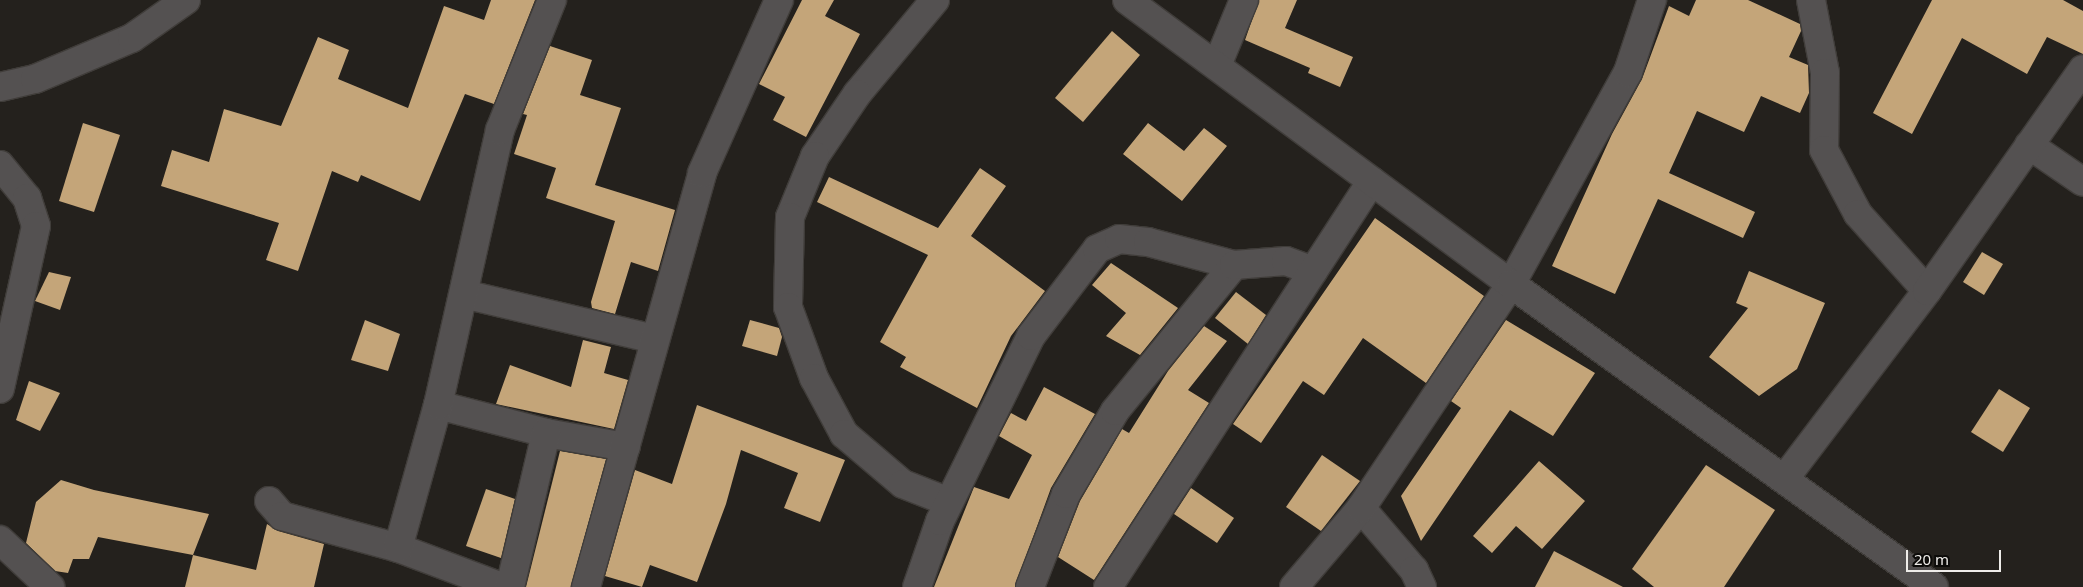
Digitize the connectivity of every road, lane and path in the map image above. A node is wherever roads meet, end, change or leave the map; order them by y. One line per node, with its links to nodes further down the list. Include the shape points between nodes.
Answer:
1 (186, 0): 11 (street, via 132,38 34,78)
2 (552, 0): 20 (street, via 500,130)
3 (779, 0): 21 (street, via 702,173)
4 (935, 0): 28 (street, via 857,94 816,156 790,217 788,307 814,378 844,434 902,484)
5 (1127, 0): 9 (street)
6 (1244, 0): 9 (street)
7 (1652, 0): 18 (street, via 1628,72)
8 (1811, 0): 19 (street, via 1825,73 1824,150 1858,214)
9 (1218, 63): 14 (street)
10 (2083, 69): 12 (street)
11 (0, 87)
12 (2029, 145): 15 (street); 19 (street)
13 (0, 165): 22 (street, via 27,198 36,226)
14 (1372, 181): 17 (street); 18 (street)
15 (2083, 182)
16 (1234, 265): 17 (street, via 1286,261); 28 (street, via 1148,242 1119,239 1097,250 1031,336); 37 (street, via 1115,411 1066,494)
17 (1313, 271): 38 (street)
18 (1511, 284): 26 (street); 29 (street)
19 (1927, 290): 26 (street)
20 (464, 294): 21 (street); 23 (street)
21 (654, 339): 25 (street)
22 (0, 389)
23 (438, 405): 24 (street); 31 (street)
24 (546, 434): 25 (street); 34 (street)
25 (626, 447): 35 (street)
26 (1785, 478): 41 (street)
27 (269, 501): 31 (street, via 282,516)
28 (949, 502): 36 (street)
29 (1361, 508): 39 (street); 40 (street, via 1414,570)
30 (0, 540): 32 (street)
31 (398, 548): 33 (street)
32 (50, 587)
33 (502, 587)
34 (510, 587)
35 (586, 587)
36 (917, 587)
37 (1030, 587)
38 (1108, 587)
39 (1294, 587)
40 (1422, 587)
41 (1934, 587)

